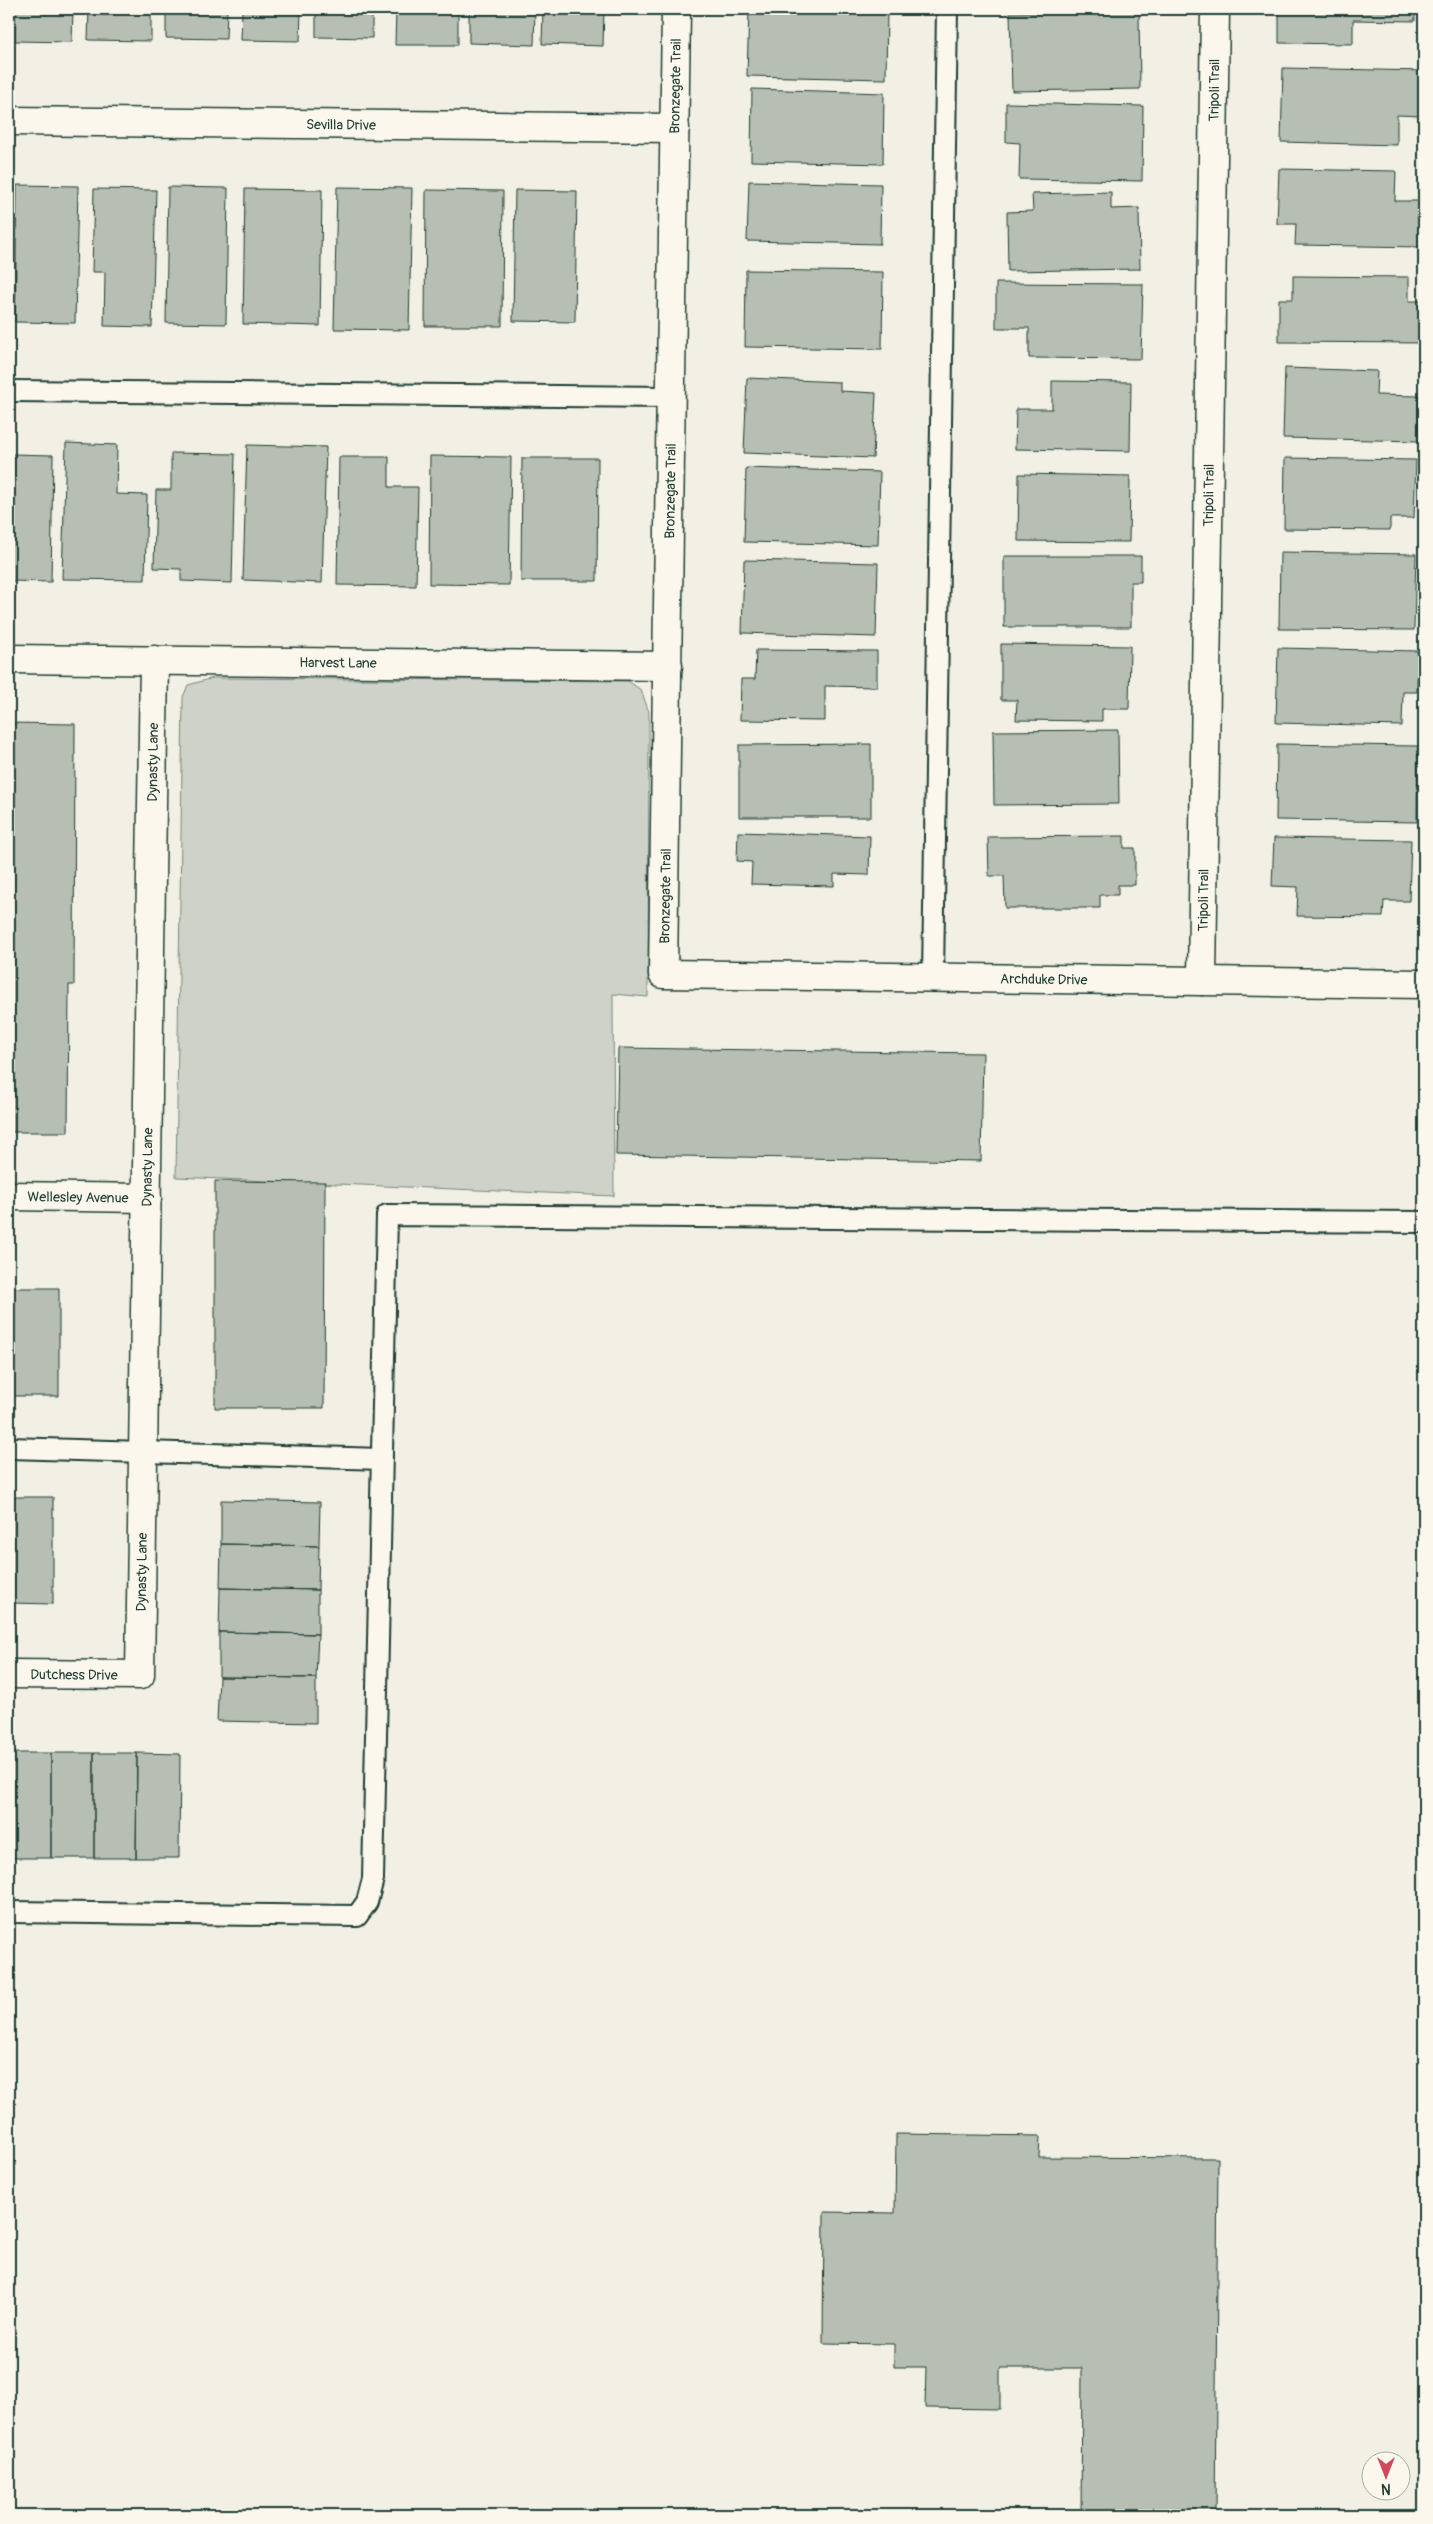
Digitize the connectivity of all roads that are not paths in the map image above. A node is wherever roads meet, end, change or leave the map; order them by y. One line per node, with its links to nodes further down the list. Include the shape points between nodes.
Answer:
1 (676, 9): 5 (street, Bronzegate Trail)
2 (947, 9): 12 (lane)
3 (1215, 9): 13 (street, Tripoli Trail)
4 (9, 120): 5 (street, Sevilla Drive)
5 (675, 128): 7 (street, Bronzegate Trail)
6 (9, 390): 7 (lane)
7 (671, 397): 10 (street, Bronzegate Trail)
8 (9, 658): 9 (street, Harvest Lane)
9 (154, 660): 10 (street, Harvest Lane); 16 (street, Dynasty Lane)
10 (668, 666): 11 (street, Bronzegate Trail)
11 (664, 974): 12 (street, Archduke Drive)
12 (933, 978): 13 (street, Archduke Drive)
13 (1202, 981): 14 (street, Archduke Drive)
14 (1424, 984)
15 (9, 1196): 16 (street, Wellesley Avenue)
16 (147, 1198): 19 (street, Dynasty Lane)
17 (1424, 1222): 20 (lane, via 387,1215)
18 (9, 1448): 19 (lane)
19 (144, 1452): 20 (lane); 22 (street, Dynasty Lane)
20 (382, 1459): 23 (lane, via 373,1879 367,1902 357,1916)
21 (9, 1674): 22 (street, Dutchess Drive)
22 (140, 1675)
23 (9, 1912)

